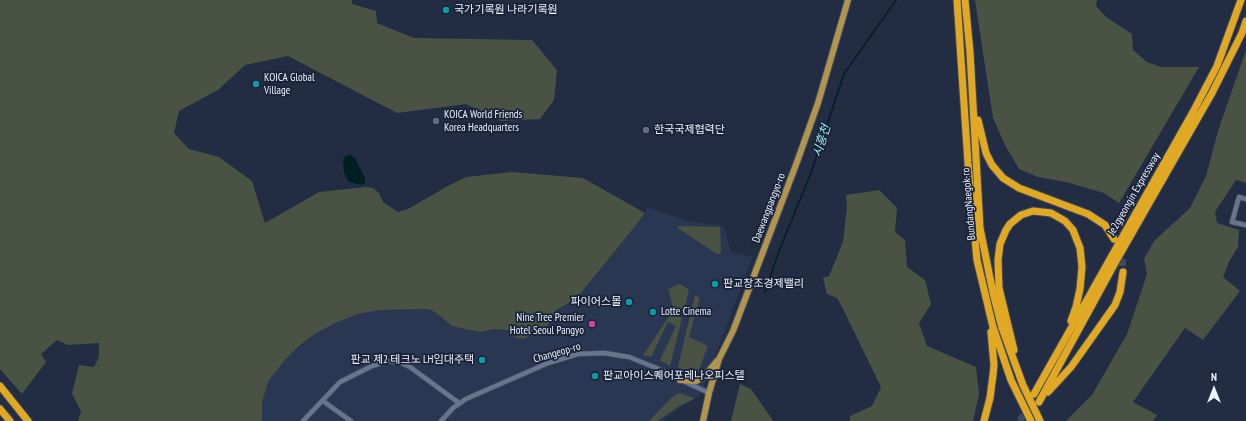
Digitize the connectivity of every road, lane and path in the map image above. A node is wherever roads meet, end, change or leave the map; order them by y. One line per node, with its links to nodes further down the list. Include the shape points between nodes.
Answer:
1 (848, 0): 13 (main road, Daewangpangyo-ro, via 818,103 797,162 733,331)
2 (957, 0): 11 (highway, BundangNaegok-ro, via 973,224)
3 (965, 0): 6 (highway, BundangNaegok-ro)
4 (1241, 0): 12 (highway, Je2gyeongin Expressway, via 1217,66)
5 (1246, 21): 10 (highway, Je2gyeongin Expressway, via 1212,93 1116,261 1041,400 1071,367 1115,305)
6 (973, 95): 9 (highway, via 984,146 999,174 1019,188 1097,219); 15 (highway, BundangNaegok-ro, via 980,228 993,293)
7 (1246, 199): 8 (street, via 1239,197 1232,222)
8 (1246, 226)
9 (1114, 239)
10 (1123, 272)
11 (985, 298): 28 (highway, via 994,365); 29 (highway, BundangNaegok-ro, via 1011,380)
12 (1060, 348): 15 (highway, via 1076,307 1080,289 1081,254 1069,225 1055,215 1033,211 1020,215 1006,230 1000,244 998,260 999,288); 18 (highway, Je2gyeongin Expressway)
13 (719, 358): 14 (main road, via 704,378); 17 (main road, Daewangpangyo-ro)
14 (680, 380): 17 (street, Changeop-ro); 20 (street, Changeop-ro, via 620,355 578,354 548,363)
15 (1023, 385): 30 (highway, BundangNaegok-ro)
16 (0, 386): 23 (highway)
17 (709, 393): 27 (main road, Daewangpangyo-ro)
18 (1034, 394)
19 (323, 400): 20 (street, via 354,374 379,363 395,361 415,369); 24 (street); 25 (street)
20 (459, 404): 26 (street, Changeop-ro)
21 (0, 408): 22 (highway)
22 (10, 421)
23 (28, 421)
24 (303, 421)
25 (351, 421)
26 (441, 421)
27 (703, 421)
28 (984, 421)
29 (1031, 421)
30 (1040, 421)

